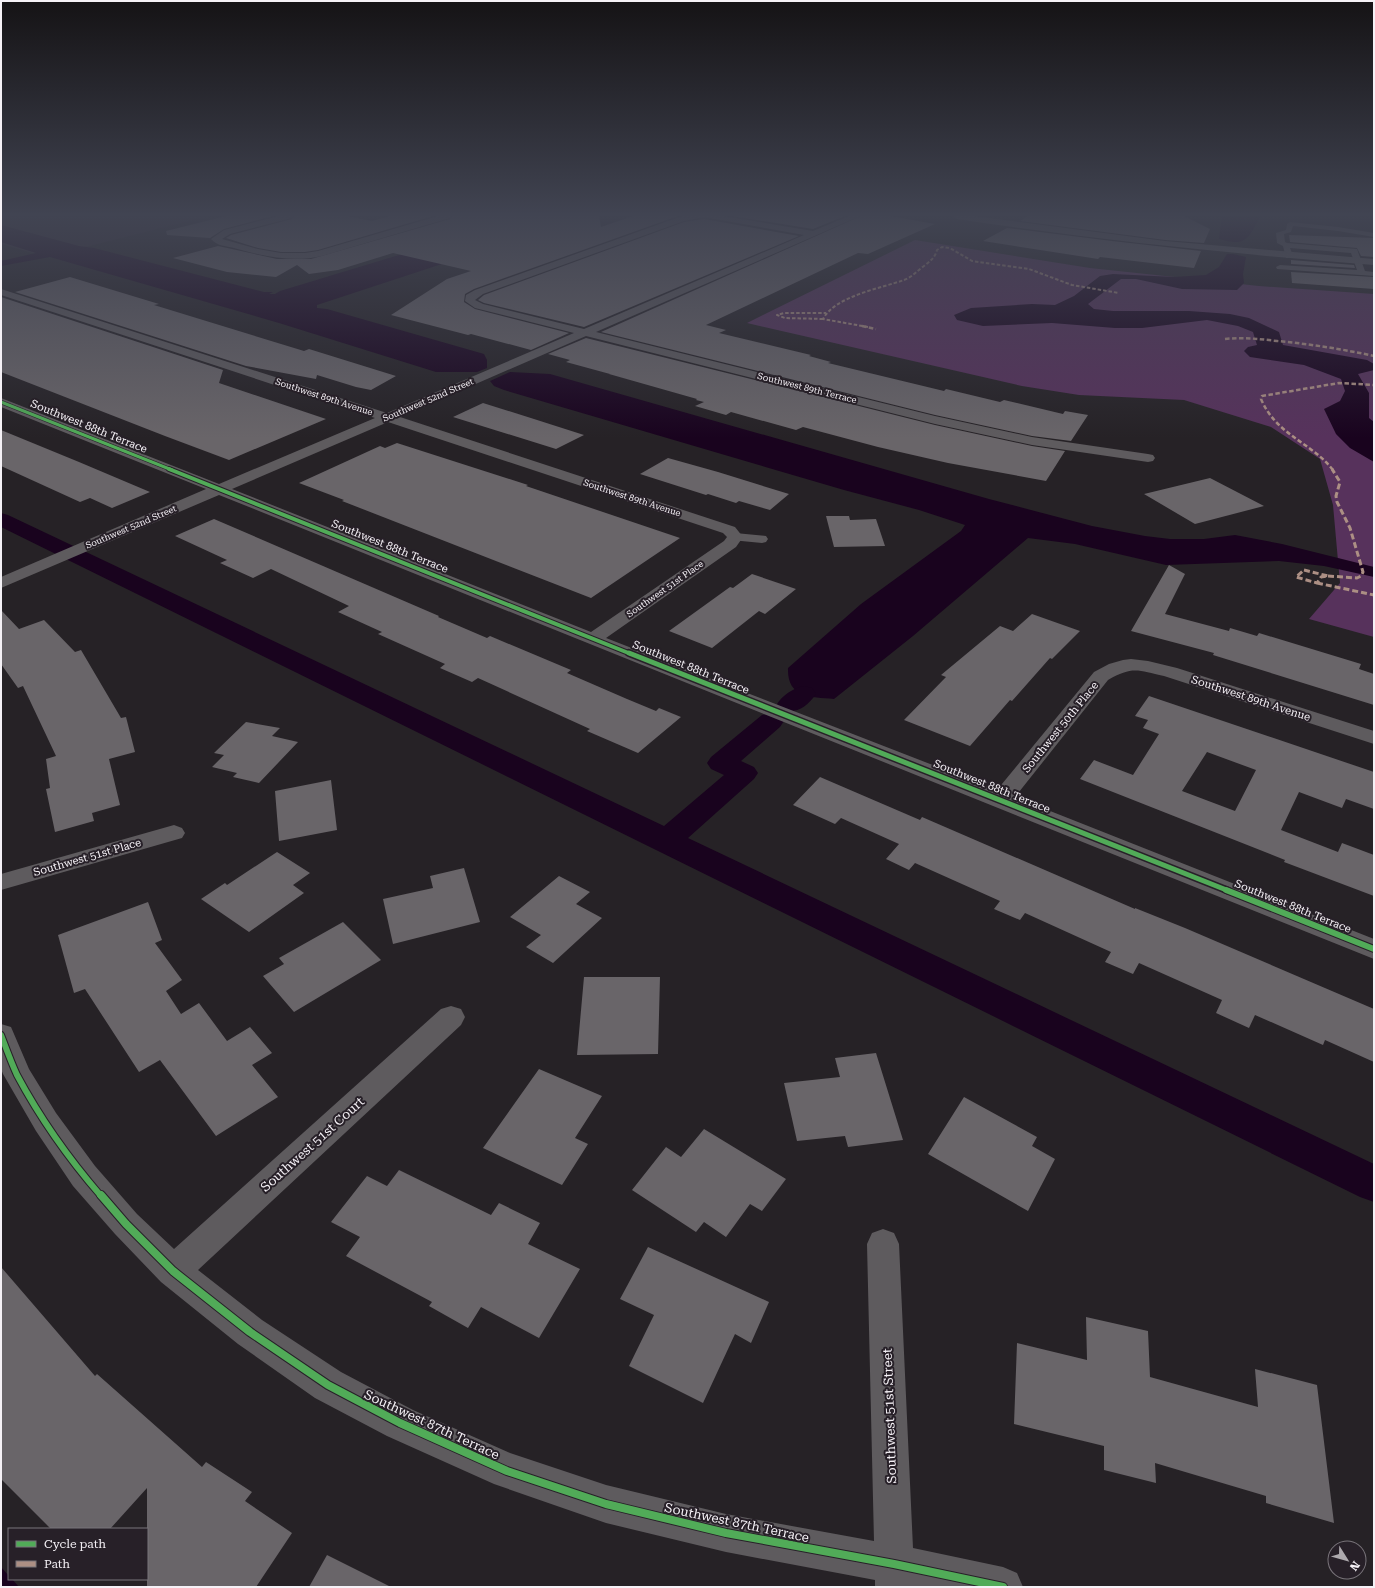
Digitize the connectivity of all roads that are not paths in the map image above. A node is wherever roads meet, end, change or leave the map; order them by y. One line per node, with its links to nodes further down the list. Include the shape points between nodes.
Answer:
1 (484, 290): 4 (street, Southwest 89th Terrace, via 470,297 470,301 479,306)
2 (683, 290): 4 (street, Southwest 52nd Street)
3 (1, 292): 6 (street, Southwest 89th Avenue)
4 (584, 333): 6 (street, Southwest 52nd Street); 7 (street, Southwest 89th Terrace, via 934,420 1032,441)
5 (1, 402): 8 (street, Southwest 88th Terrace)
6 (387, 417): 8 (street, Southwest 52nd Street); 9 (street, Southwest 89th Avenue, via 729,530)
7 (1148, 458)
8 (220, 489): 11 (street, Southwest 52nd Street); 12 (street, Southwest 88th Terrace)
9 (735, 537): 10 (lane); 12 (street, Southwest 51st Place, via 730,544)
10 (762, 539)
11 (1, 583)
12 (594, 638): 15 (street, Southwest 88th Terrace)
13 (1126, 665): 14 (street, Southwest 89th Avenue, via 1170,672); 15 (street, Southwest 50th Place, via 1100,676)
14 (1374, 738)
15 (1001, 800): 18 (street, Southwest 88th Terrace)
16 (174, 833): 17 (street, Southwest 51st Place)
17 (1, 882)
18 (1374, 949)
19 (451, 1017): 22 (street, Southwest 51st Court)
20 (1, 1036): 22 (street, Southwest 87th Terrace, via 17,1074 46,1122 84,1176 126,1224)
21 (883, 1244): 23 (street, Southwest 51st Street)
22 (173, 1271): 23 (street, Southwest 87th Terrace, via 250,1332 328,1385 400,1423 507,1471 606,1504)
23 (894, 1576): 24 (street, Southwest 87th Terrace)
24 (1003, 1587)

